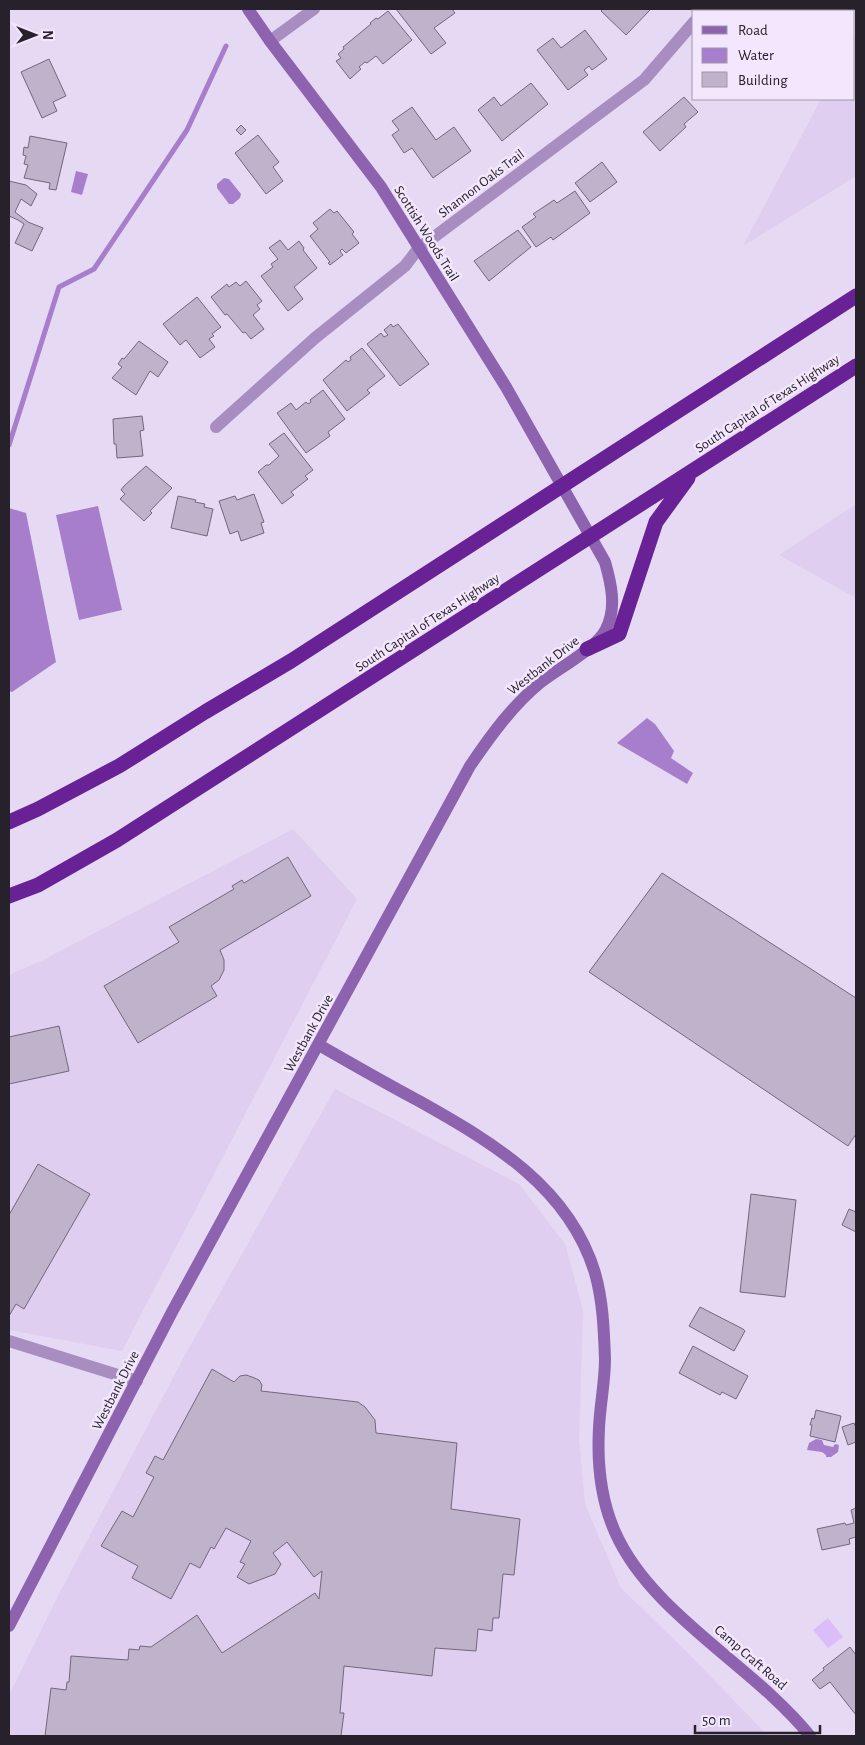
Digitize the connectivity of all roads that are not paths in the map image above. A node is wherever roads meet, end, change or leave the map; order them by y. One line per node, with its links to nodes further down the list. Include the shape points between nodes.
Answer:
1 (248, 9): 4 (street, Scottish Woods Trail)
2 (314, 9): 4 (street)
3 (692, 24): 5 (street, Shannon Oaks Trail, via 644,80)
4 (270, 41): 5 (street, Scottish Woods Trail, via 381,187)
5 (418, 249): 8 (street, Shannon Oaks Trail, via 405,266 315,338); 10 (street, Scottish Woods Trail, via 506,387)
6 (856, 296): 10 (highway)
7 (856, 366): 9 (highway, South Capital of Texas Highway)
8 (216, 427)
9 (694, 470): 11 (highway, South Capital of Texas Highway); 12 (highway, via 656,522 619,634)
10 (562, 486): 11 (street, Westbank Drive); 13 (highway, via 291,661 119,766)
11 (591, 536): 12 (street, Westbank Drive, via 605,562 612,586 612,609 606,629); 14 (highway, South Capital of Texas Highway, via 117,840 38,885)
12 (587, 649): 15 (street, Westbank Drive, via 541,682 512,708 492,733 470,766)
13 (9, 822)
14 (9, 896)
15 (318, 1045): 17 (street, Westbank Drive); 19 (street, Camp Craft Road, via 496,1147 530,1173 560,1206 595,1272 601,1301 605,1364 598,1469 604,1502 615,1532 625,1552 668,1604 784,1707)
16 (9, 1341): 17 (street)
17 (137, 1381): 18 (street, Westbank Drive)
18 (9, 1626)
19 (810, 1736)

